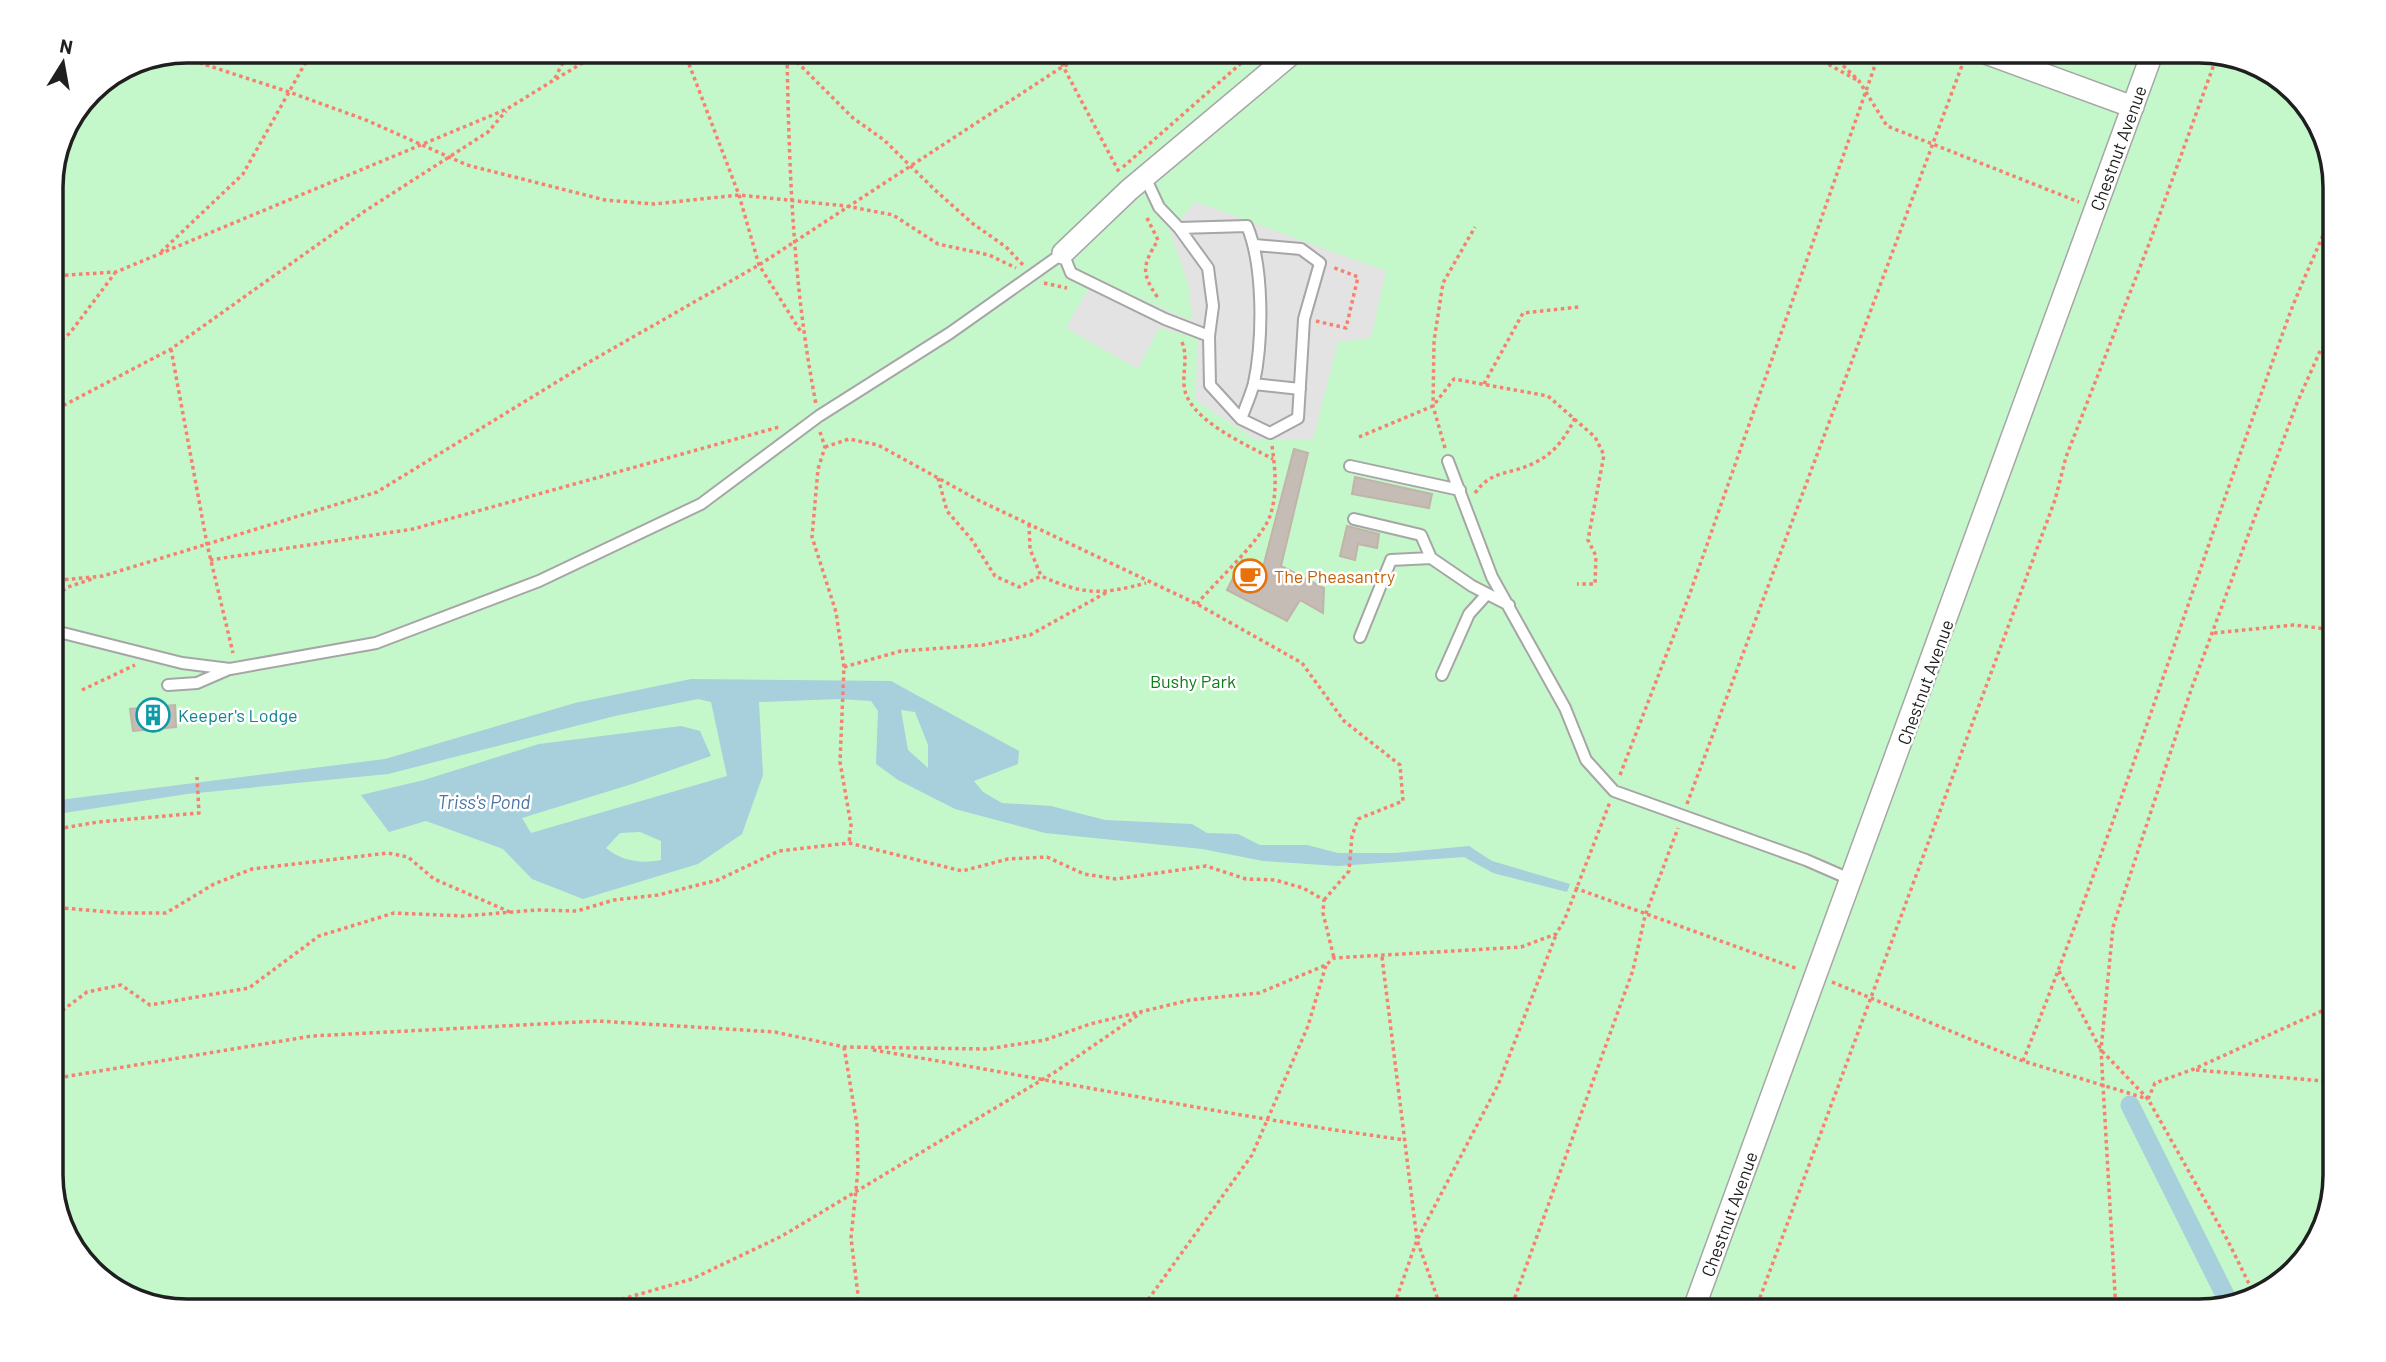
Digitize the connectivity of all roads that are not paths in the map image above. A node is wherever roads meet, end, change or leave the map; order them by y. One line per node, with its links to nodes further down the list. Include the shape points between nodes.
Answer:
1 (1281, 63): 5 (street)
2 (2013, 63): 4 (street)
3 (2149, 63): 4 (street, Chestnut Avenue)
4 (2133, 107): 27 (street, Chestnut Avenue)
5 (1137, 183): 6 (lane); 8 (street)
6 (1179, 228): 7 (lane, via 1247,226); 9 (lane, via 1208,268 1213,306)
7 (1255, 245): 10 (lane, via 1259,324); 11 (lane, via 1301,249 1320,263 1304,319)
8 (1063, 253): 9 (lane, via 1071,274); 22 (lane, via 950,333 818,416 701,504 538,580 376,643)
9 (1209, 336): 12 (lane, via 1210,385)
10 (1254, 384): 11 (lane); 12 (lane)
11 (1300, 389): 12 (lane, via 1298,418 1270,433)
12 (1241, 419)
13 (1448, 461): 15 (lane)
14 (1350, 466): 15 (lane)
15 (1460, 490): 19 (lane, via 1492,577)
16 (1354, 519): 17 (lane, via 1421,535)
17 (1431, 558): 18 (lane); 21 (lane, via 1391,560)
18 (1487, 594): 19 (lane); 23 (lane, via 1469,614)
19 (1509, 605): 27 (lane, via 1565,708 1586,760 1614,791)
20 (63, 633): 22 (lane, via 157,657)
21 (1360, 636)
22 (233, 669): 24 (lane)
23 (1441, 675)
24 (206, 679): 25 (lane, via 191,688); 26 (lane)
25 (168, 685)
26 (205, 692)
27 (1852, 880): 28 (street, Chestnut Avenue)
28 (1697, 1299)

